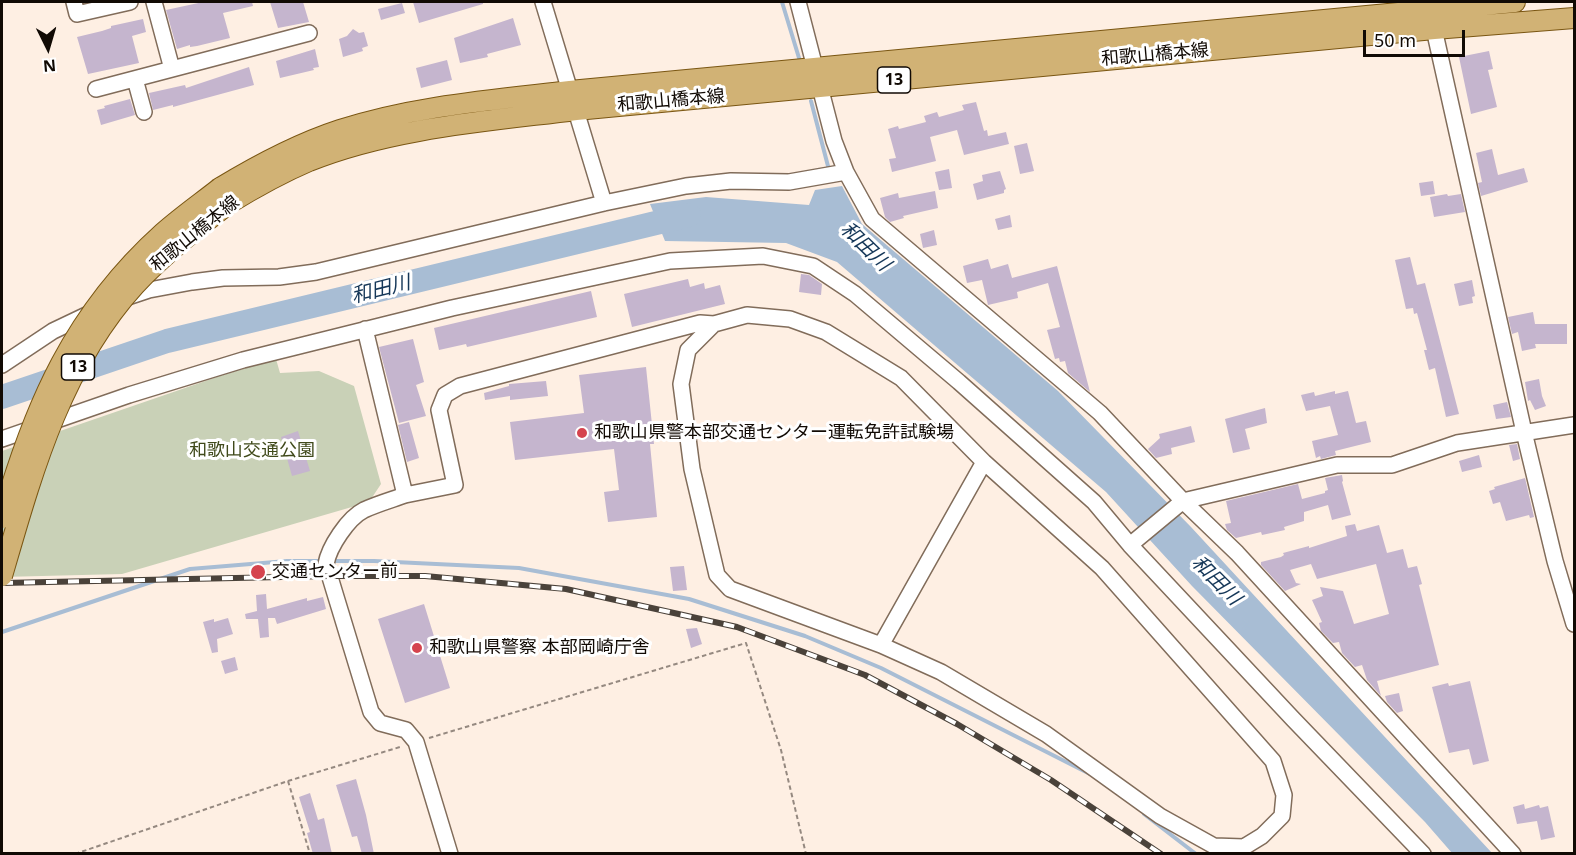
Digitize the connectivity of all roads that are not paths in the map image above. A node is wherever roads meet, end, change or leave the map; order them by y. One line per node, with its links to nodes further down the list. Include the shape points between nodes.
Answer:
1 (74, 2): 2 (street, via 77,14)
2 (130, 2)
3 (154, 2): 12 (street)
4 (543, 2): 16 (street)
5 (798, 2): 11 (street)
6 (1515, 2): 7 (main road, 和歌山橋本線 / 13)
7 (1427, 5): 11 (main road, 和歌山橋本線 / 13)
8 (1575, 18): 9 (main road, 和歌山橋本線 / 13)
9 (1434, 29): 14 (main road, 和歌山橋本線 / 13); 26 (street)
10 (309, 33): 12 (street)
11 (815, 67): 14 (street); 16 (main road, 和歌山橋本線 / 13)
12 (172, 69): 13 (street)
13 (135, 79): 15 (street); 18 (street)
14 (820, 87): 17 (main road, 和歌山橋本線 / 13); 19 (street)
15 (96, 89)
16 (570, 91): 17 (street); 20 (main road, 和歌山橋本線 / 13, via 413,112 340,130 286,152)
17 (576, 110): 20 (main road, 和歌山橋本線 / 13, via 372,142 311,161); 21 (street)
18 (144, 112)
19 (846, 172): 21 (street, via 789,182 731,181); 30 (street, via 872,219 1100,413)
20 (224, 196): 31 (main road, 和歌山橋本線 / 13, bridge, via 162,233 128,268 81,328 39,407); 33 (main road, 和歌山橋本線 / 13, bridge, via 135,284 86,352 44,440)
21 (604, 203): 24 (street, via 316,272 279,278 223,278 149,290 53,331)
22 (714, 324): 28 (street, via 747,315 790,319 826,332 901,378); 29 (street, via 700,323 460,386 445,395 439,410 455,485); 35 (street, via 688,350 681,384 692,469 717,574 730,590)
23 (365, 329): 27 (street, via 243,360); 29 (street); 32 (street, via 670,261 763,256 813,266 855,294 967,389 1094,502)
24 (2, 364)
25 (1575, 425): 26 (street)
26 (1524, 432): 30 (street, via 1457,443 1392,465 1337,465); 34 (street, via 1555,561)
27 (2, 439)
28 (984, 462): 35 (street); 35 (street, via 1102,568 1273,761 1284,795 1282,816 1244,847 1214,846 1161,816 1046,734 940,672)
29 (405, 495): 36 (street, via 362,511 340,534 326,564 371,712 380,723 406,730 416,742)
30 (1183, 501): 32 (street); 38 (street, via 1237,553)
31 (2, 518)
32 (1132, 544): 37 (street)
33 (2, 576)
34 (1575, 624)
35 (881, 645)
36 (450, 854)
37 (1423, 854)
38 (1513, 854)

